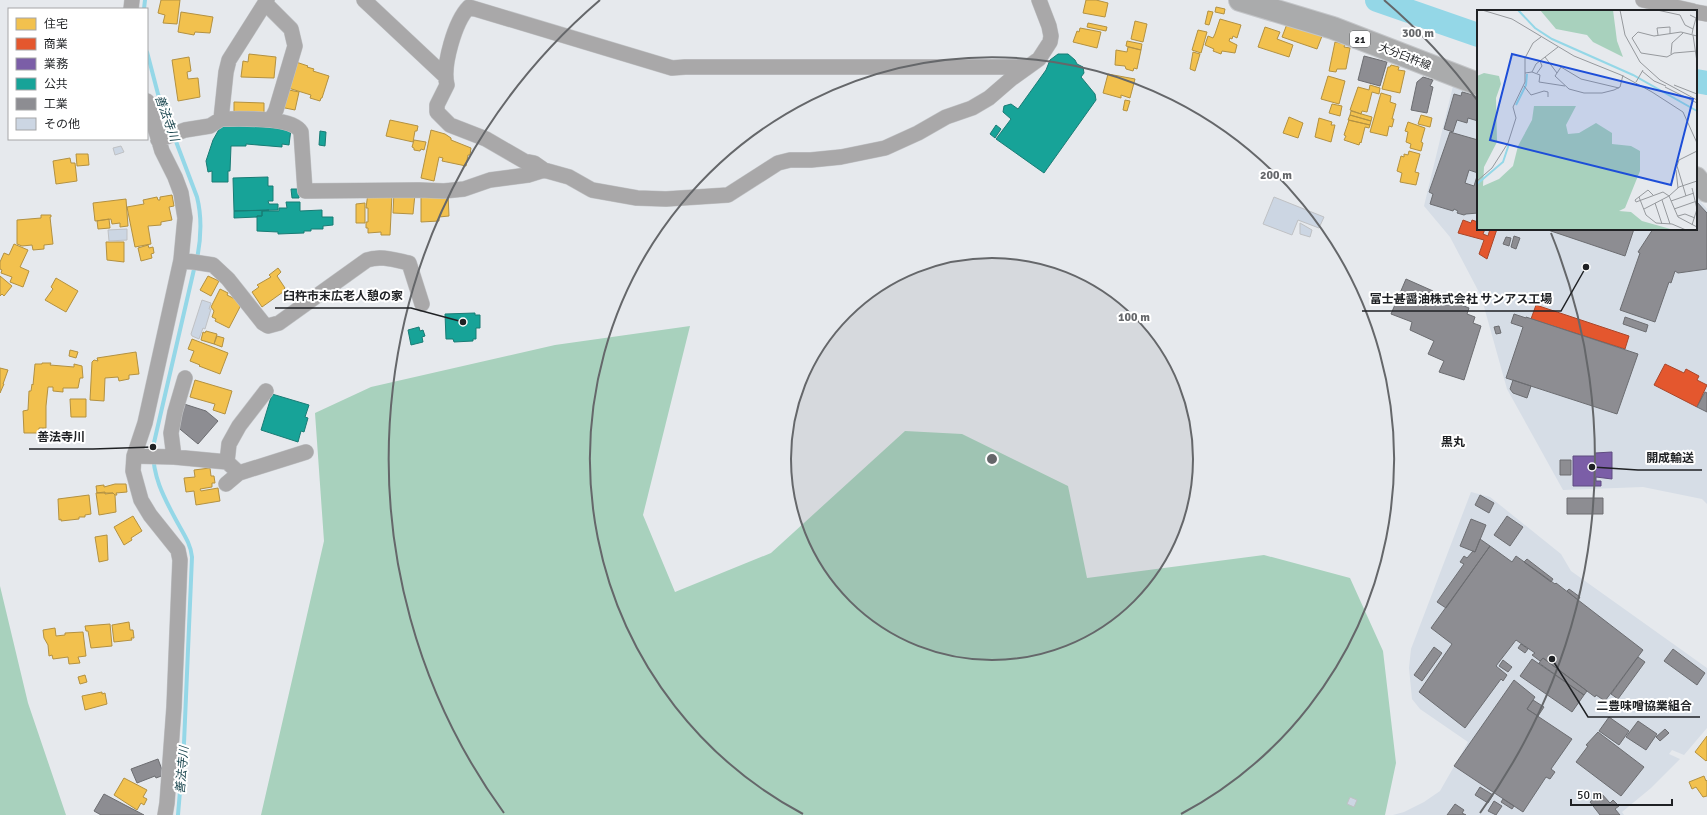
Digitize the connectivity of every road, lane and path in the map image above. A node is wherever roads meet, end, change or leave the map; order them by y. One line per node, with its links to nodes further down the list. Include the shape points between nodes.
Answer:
1 (364, 0): 10 (street)
2 (1039, 0): 9 (street, via 1051,36 1050,42 1039,59)
3 (1240, 0): 11 (main road, 大分臼杵線 / 21, via 1333,28)
4 (1643, 0): 6 (street)
5 (266, 2): 13 (street, via 229,60); 14 (street, via 291,29 295,46)
6 (1688, 10)
7 (1697, 12): 8 (street)
8 (1707, 14)
9 (1027, 67): 10 (street, via 672,68 468,7 462,13 454,30); 16 (street, via 978,105 946,117 885,148 841,157 778,163 728,195 637,198 592,190 569,177)
10 (445, 76): 16 (street, via 447,85 437,106 437,112 445,121 486,139)
11 (1477, 84)
12 (148, 104): 15 (street)
13 (221, 119): 14 (street); 15 (street, via 210,126 185,130)
14 (271, 120): 16 (street, via 298,127 301,132 305,191 444,191 464,189 490,180 528,175)
15 (161, 139): 19 (street, via 165,161 175,177 184,208)
16 (544, 170)
17 (1697, 179): 18 (main road)
18 (1707, 191)
19 (184, 261): 20 (street, via 213,265 268,326 280,323 367,260 378,257 409,263); 24 (street)
20 (422, 304)
21 (185, 378): 25 (street, via 171,433)
22 (266, 391): 26 (street, via 239,426 229,444)
23 (306, 452): 27 (street)
24 (138, 456): 25 (street); 29 (street, via 133,471 141,500 178,550 180,560 174,707)
25 (170, 457): 26 (street)
26 (227, 462): 27 (street)
27 (239, 472): 28 (street)
28 (226, 484)
29 (164, 815)

